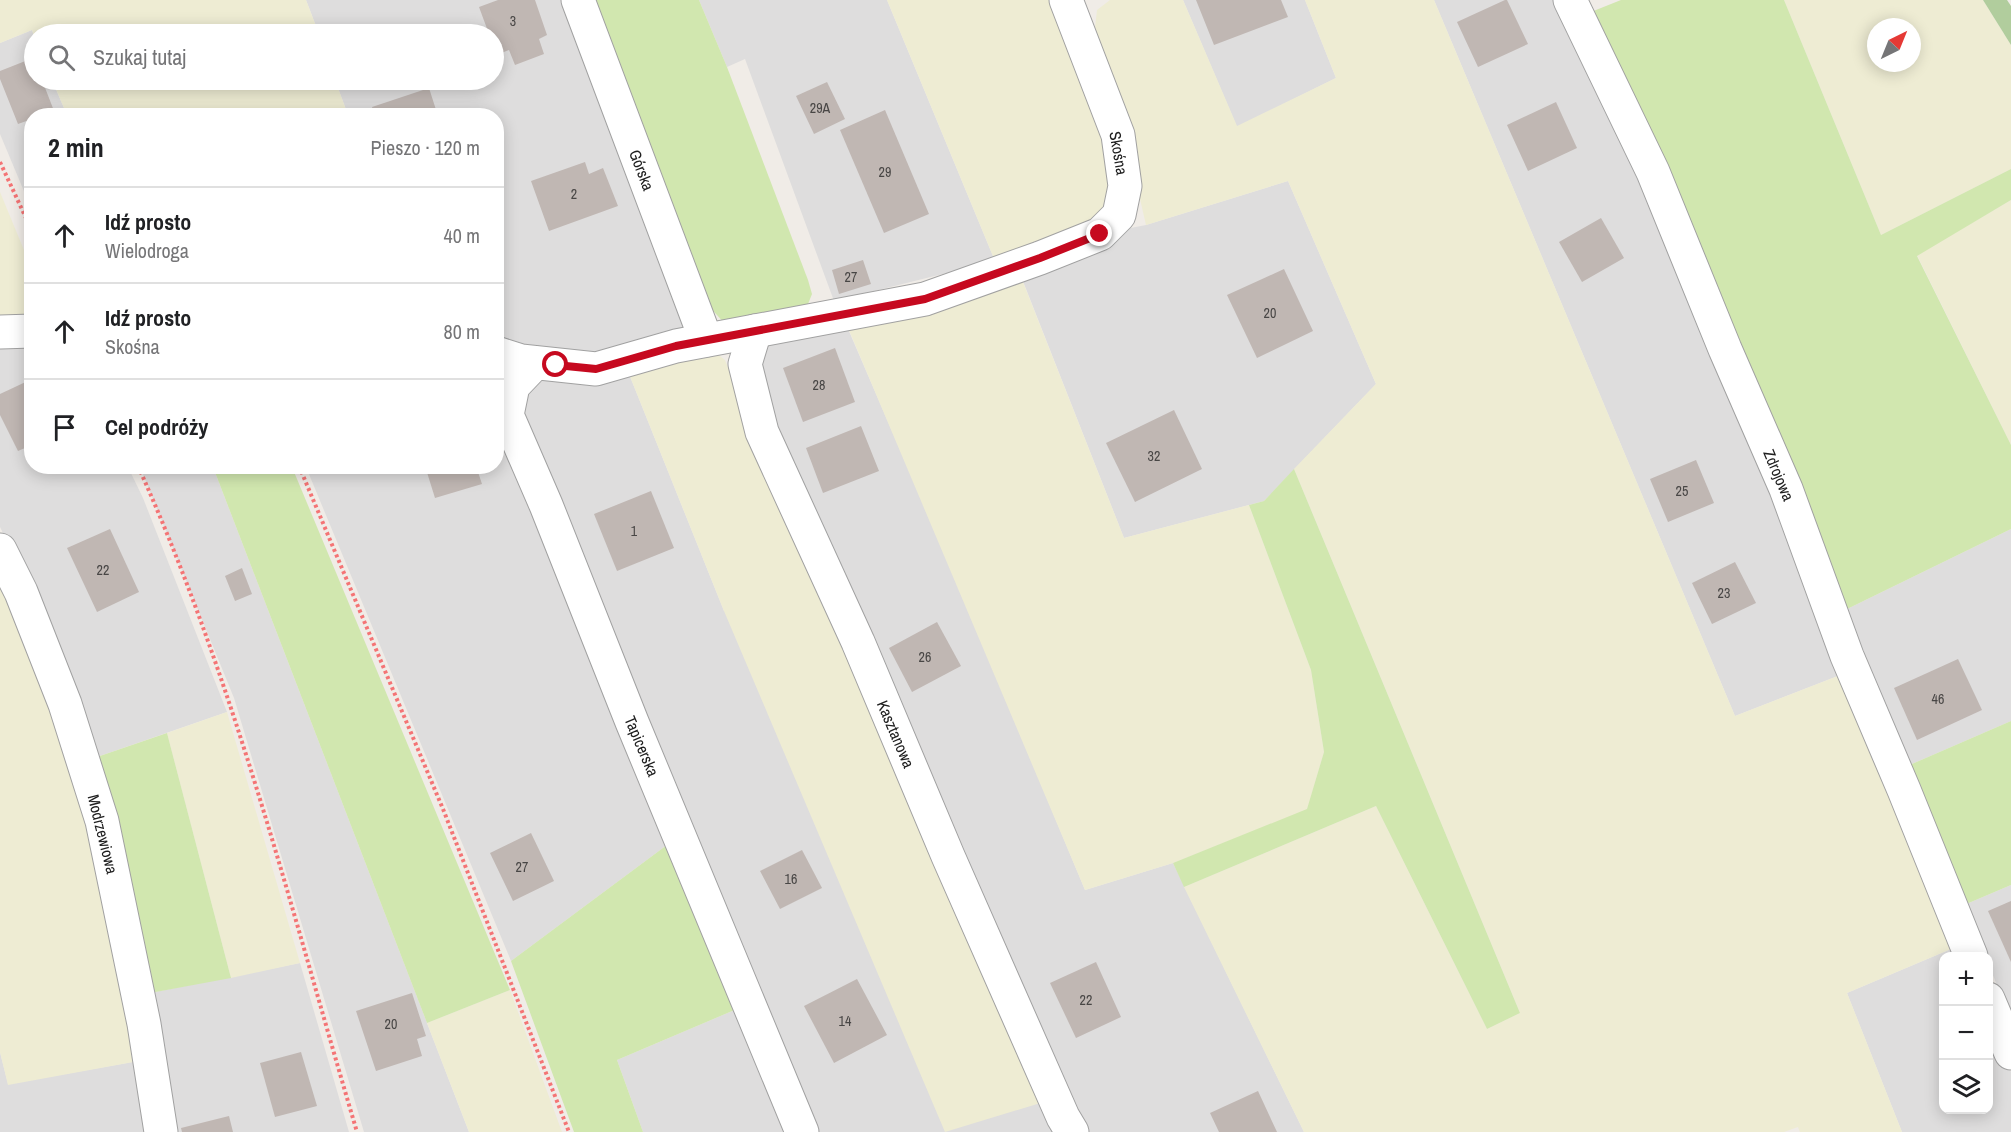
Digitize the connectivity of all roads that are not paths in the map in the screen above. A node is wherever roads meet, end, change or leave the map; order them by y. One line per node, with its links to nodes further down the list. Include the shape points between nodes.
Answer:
1 (578, 0): 7 (street, Górska)
2 (1066, 0): 5 (street, Skośna, via 1119,135 1125,186 1119,215 1100,234 925,299)
3 (1570, 0): 11 (street, Zdrojowa, via 1653,172 1786,489 1846,656)
4 (24, 331): 6 (street)
5 (755, 331): 7 (street, Skośna); 16 (street, Kasztanowa, via 746,364 762,432 858,642 1062,1117)
6 (0, 332)
7 (706, 340): 9 (street, Skośna, via 596,369)
8 (504, 356): 9 (street, Skośna)
9 (535, 363): 15 (street, Tapicerska, via 513,386 507,415)
10 (0, 550): 14 (street, Modrzewiowa, via 21,592 65,704 102,821 144,1024)
11 (1969, 952)
12 (1992, 1006): 13 (street)
13 (2011, 1053)
14 (161, 1132)
15 (802, 1132)
16 (1072, 1132)

